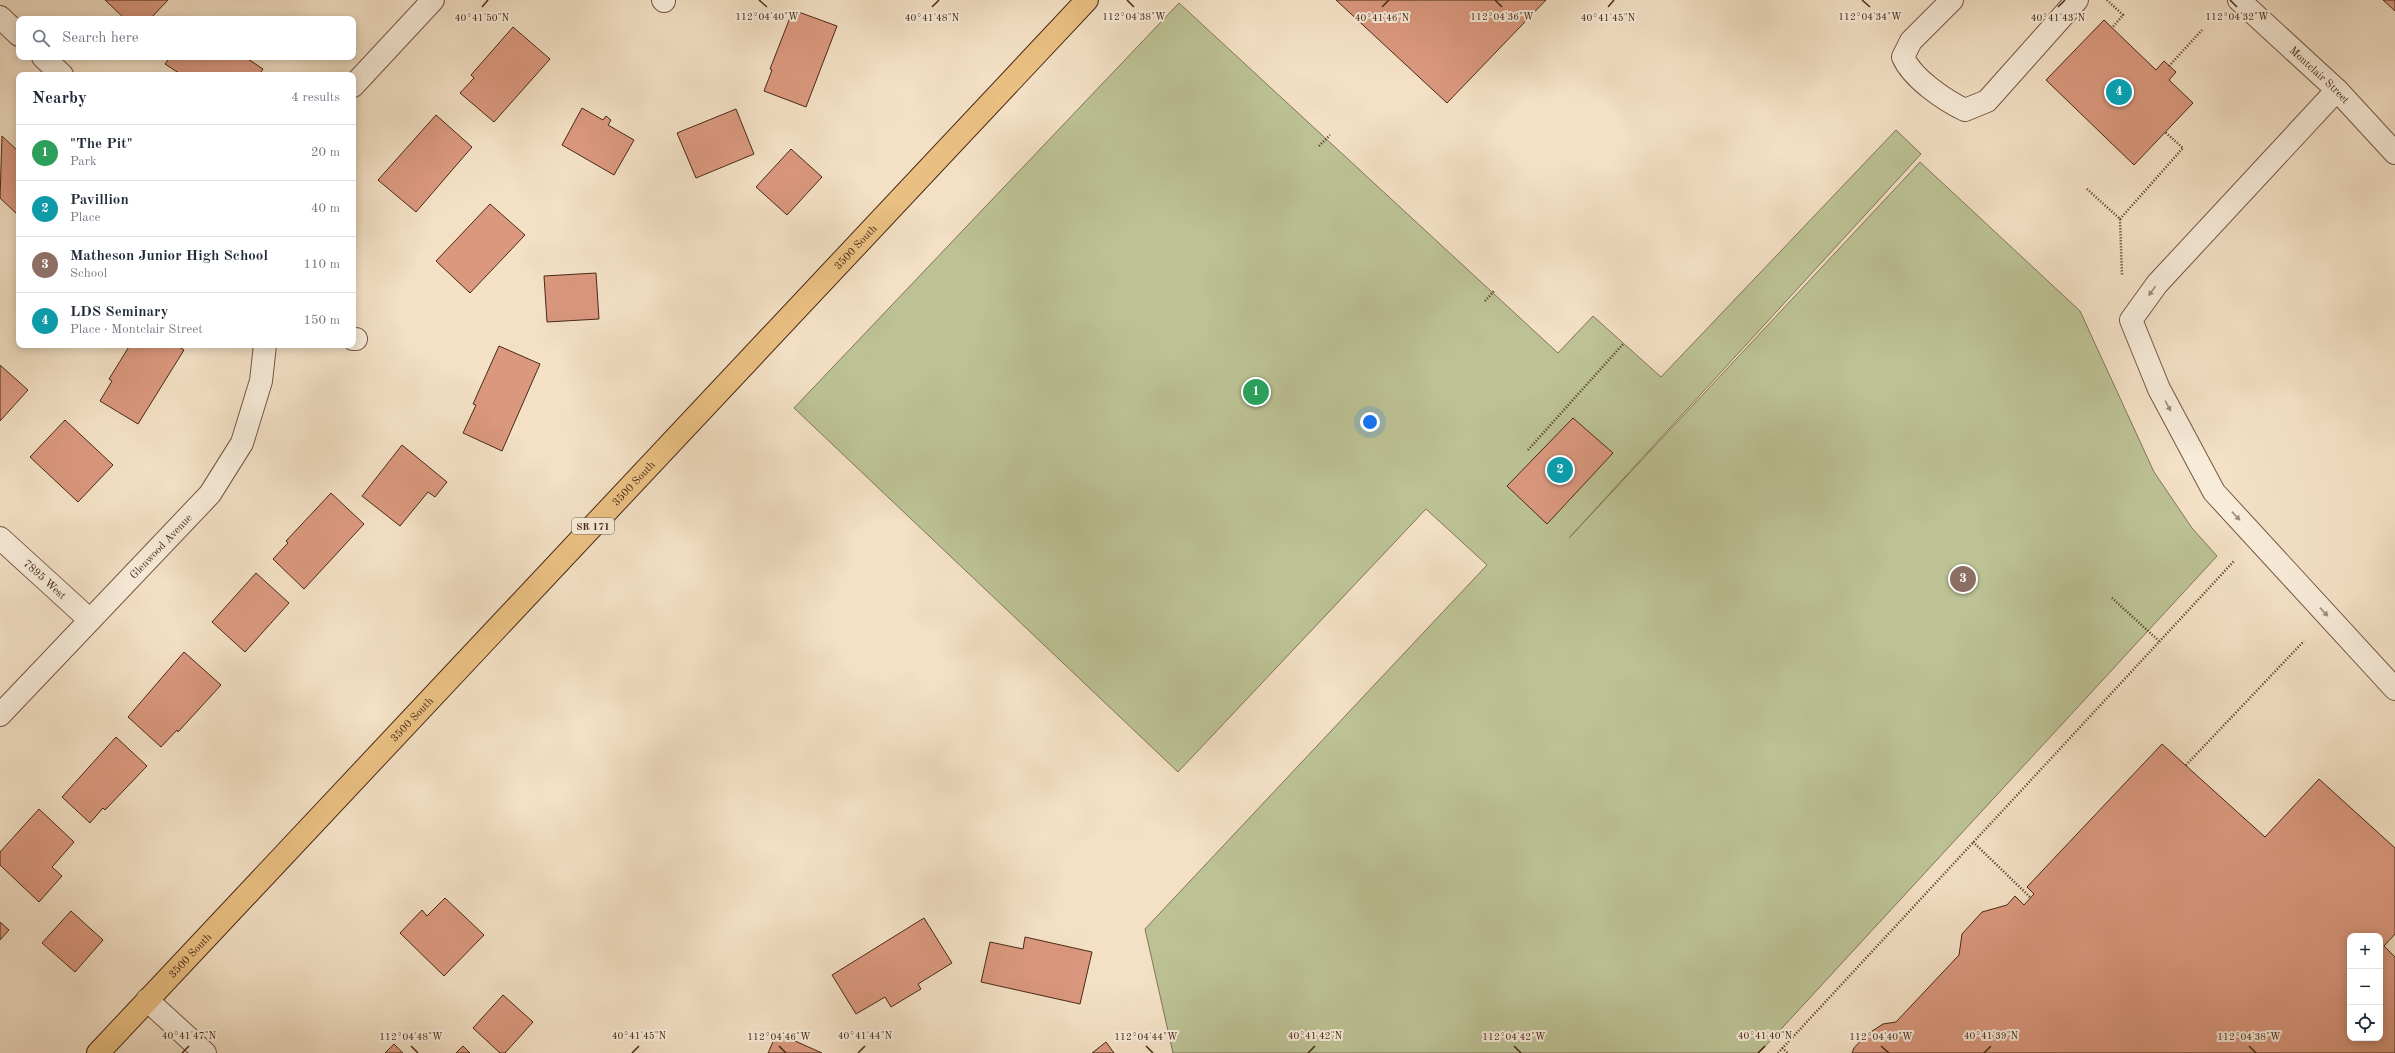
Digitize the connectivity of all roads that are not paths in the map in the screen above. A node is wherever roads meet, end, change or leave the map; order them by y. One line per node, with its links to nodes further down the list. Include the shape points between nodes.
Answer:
1 (433, 0): 10 (street)
2 (1087, 0): 18 (main road, 3500 South / SR 171)
3 (1952, 0): 4 (street, via 1911,42 1903,57 1907,66 1946,101 1965,110 1987,101)
4 (2077, 0)
5 (2239, 0): 11 (street, Montclair Street)
6 (0, 17): 7 (street)
7 (16, 32)
8 (46, 60): 9 (street)
9 (59, 72)
10 (356, 83)
11 (2337, 90): 12 (street, Montclair Street); 16 (street, one-way to 16, via 2158,284 2131,320 2159,389 2214,492)
12 (2395, 153)
13 (265, 348): 15 (street, Glenwood Avenue, via 261,381 242,443 210,494)
14 (0, 538): 15 (street, 7895 West)
15 (90, 620): 17 (street, Glenwood Avenue)
16 (2395, 690)
17 (0, 715)
18 (148, 1000): 19 (main road, 3500 South / SR 171); 20 (street)
19 (98, 1053)
20 (204, 1053)

